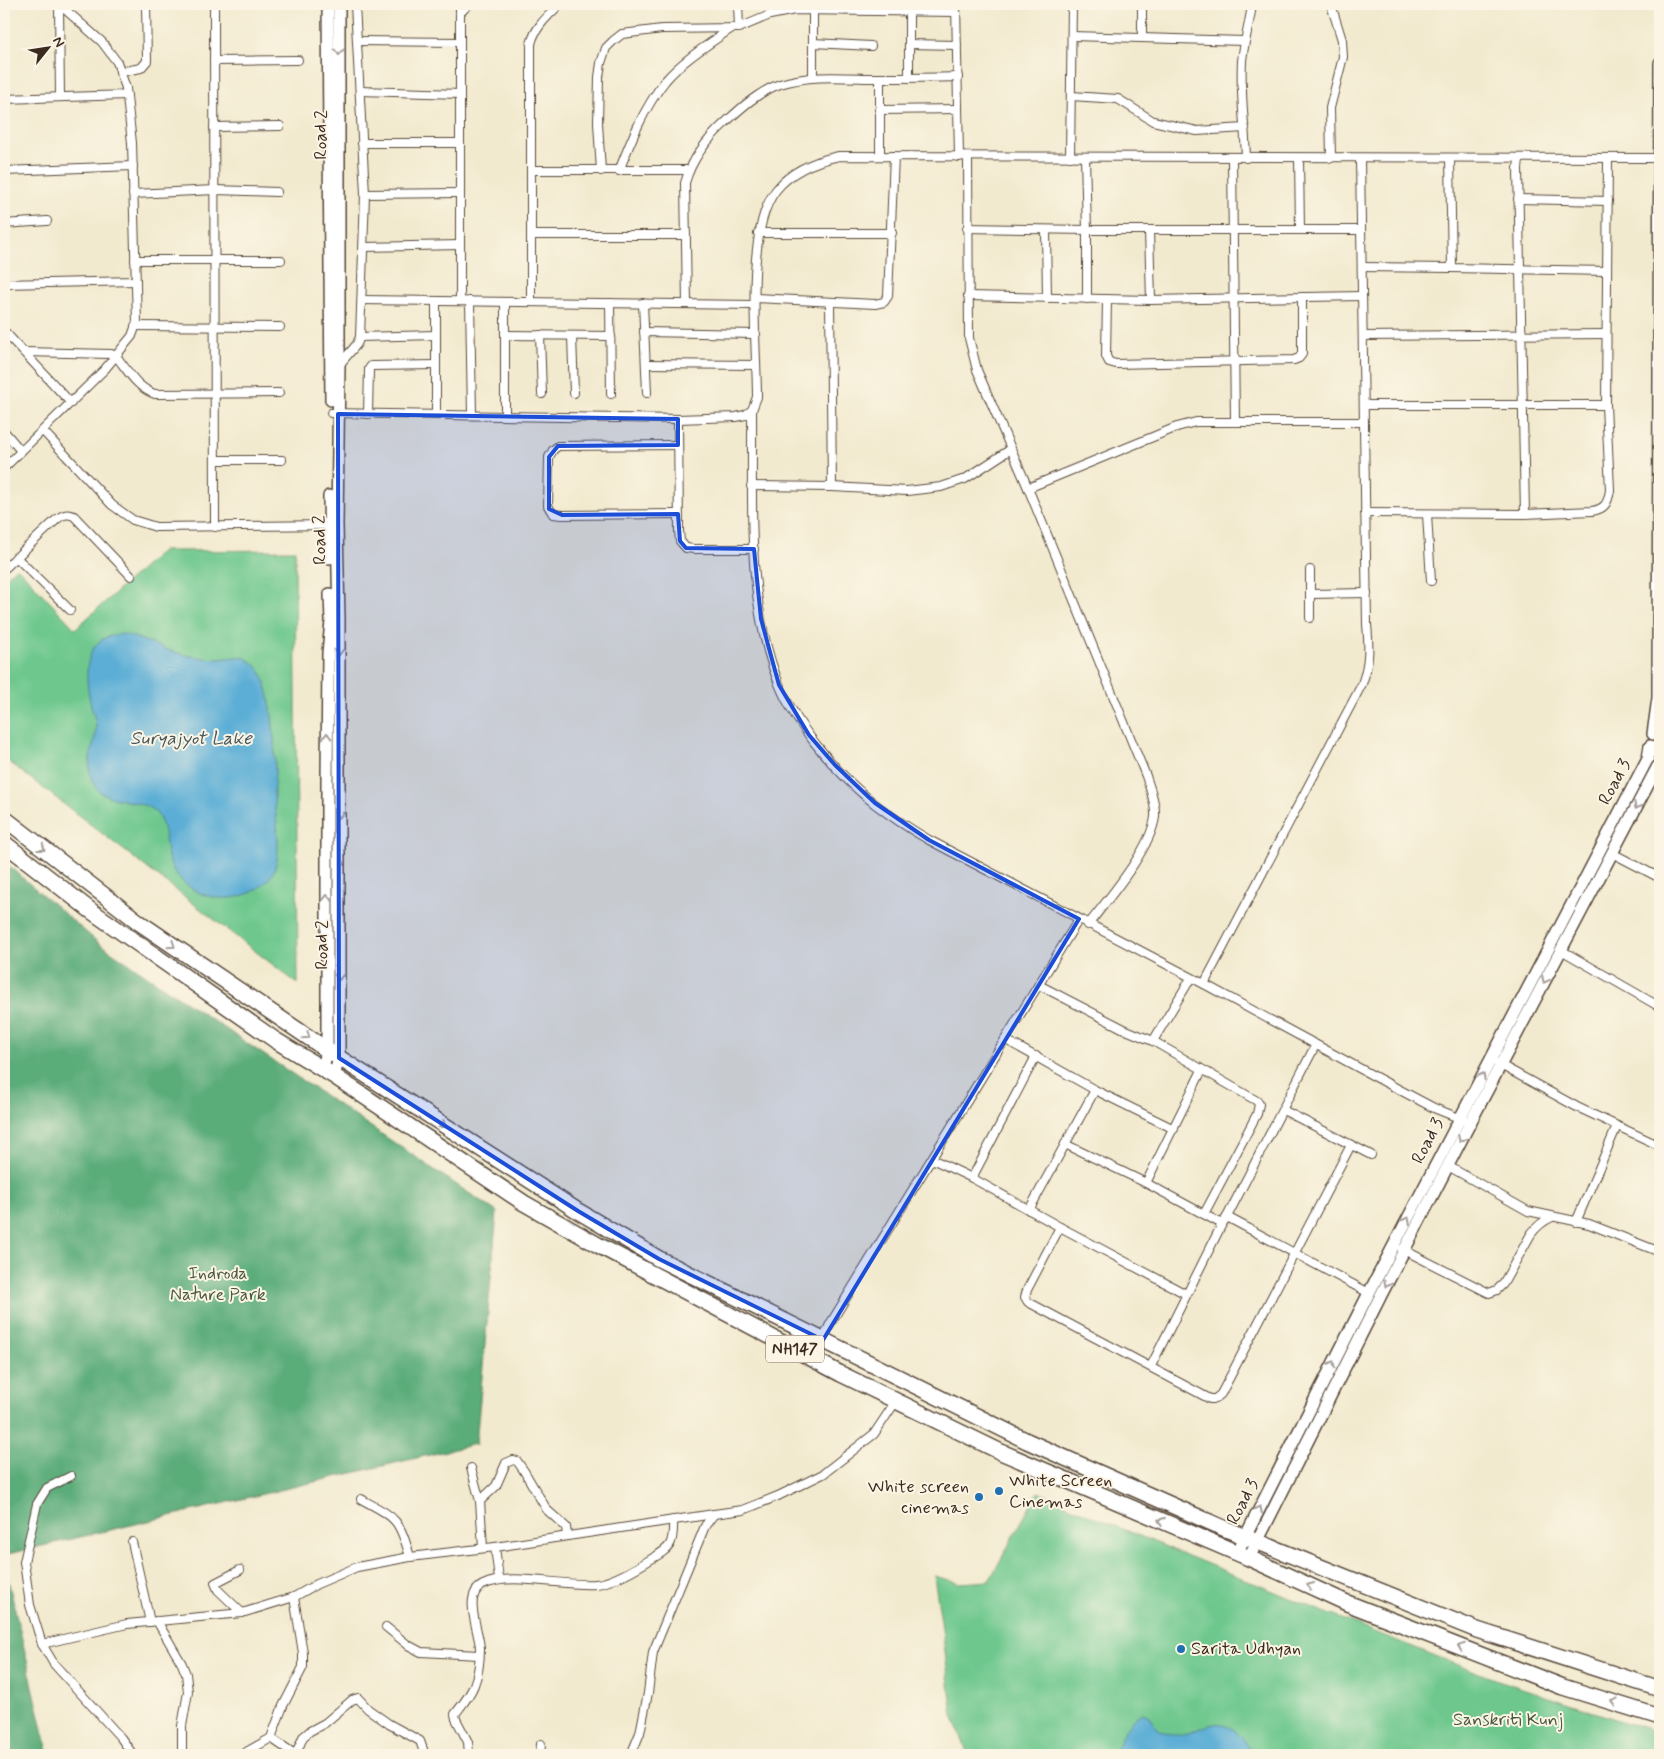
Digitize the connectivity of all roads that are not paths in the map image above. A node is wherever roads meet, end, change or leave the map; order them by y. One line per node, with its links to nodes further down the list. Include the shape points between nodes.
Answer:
1 (59, 4): 33 (street, via 102,42 117,62); 42 (street)
2 (146, 4): 33 (street, via 147,61 141,68)
3 (214, 4): 30 (street)
4 (328, 4): 155 (street, Road 2)
5 (339, 4): 141 (street, Road 2, one-way to 141)
6 (355, 4): 22 (street)
7 (460, 4): 18 (street)
8 (469, 4): 18 (street)
9 (560, 4): 66 (street, via 538,27 531,44)
10 (738, 4): 19 (street)
11 (1072, 4): 20 (street)
12 (1142, 4): 21 (street)
13 (1252, 4): 23 (street)
14 (1333, 4): 59 (street, via 1343,57 1330,108)
15 (813, 7): 16 (street); 19 (street, via 770,15); 25 (street)
16 (909, 7): 17 (street); 26 (street)
17 (956, 8): 27 (street)
18 (460, 13): 24 (street)
19 (736, 28): 69 (street, via 622,34 612,41 606,48 599,77); 70 (street, via 692,56 666,81 646,110)
20 (1072, 36): 21 (street); 41 (street)
21 (1142, 38): 23 (street)
22 (357, 41): 24 (street); 38 (street)
23 (1244, 41): 48 (street)
24 (459, 42): 39 (street)
25 (813, 43): 28 (street); 34 (street)
26 (909, 44): 27 (street); 37 (street)
27 (957, 45): 35 (street)
28 (871, 46)
29 (298, 60): 30 (street)
30 (214, 61): 47 (street)
31 (1660, 63): 32 (street)
32 (1660, 71): 61 (street)
33 (120, 72): 40 (street)
34 (813, 77): 36 (street); 67 (street, via 780,84 757,96 712,136)
35 (958, 77): 37 (street); 44 (street)
36 (880, 78): 37 (street); 45 (street)
37 (909, 78)
38 (360, 91): 39 (street); 49 (street)
39 (460, 94): 50 (street)
40 (127, 95): 42 (street); 65 (street)
41 (1071, 96): 48 (street, via 1118,99 1153,121 1197,131); 54 (street)
42 (60, 97): 43 (street)
43 (4, 99)
44 (958, 109): 45 (street); 53 (street)
45 (880, 110): 51 (street)
46 (280, 126): 47 (street)
47 (214, 127): 71 (street)
48 (1245, 128): 57 (street)
49 (362, 143): 50 (street); 75 (street)
50 (460, 143): 73 (street)
51 (880, 155): 52 (street); 87 (street, via 839,156 803,167 776,190 766,207)
52 (894, 156): 53 (street); 88 (street)
53 (964, 157): 54 (street); 80 (street)
54 (1070, 157): 55 (street)
55 (1085, 157): 56 (street); 82 (street)
56 (1232, 158): 57 (street); 84 (street)
57 (1246, 158): 58 (street)
58 (1299, 158): 59 (street); 85 (street)
59 (1331, 158): 60 (street)
60 (1360, 158): 62 (street); 86 (street)
61 (1660, 158): 64 (street); 153 (street)
62 (1450, 159): 63 (street); 97 (street)
63 (1519, 159): 64 (street); 76 (street)
64 (1608, 159): 77 (street)
65 (132, 166): 68 (street); 74 (street)
66 (531, 170): 69 (street); 89 (street)
67 (689, 170): 70 (street); 90 (street, via 685,183)
68 (4, 171)
69 (601, 171): 70 (street)
70 (618, 171)
71 (215, 190): 72 (street); 74 (street); 93 (street)
72 (277, 192)
73 (460, 193): 75 (street); 91 (street)
74 (133, 194): 94 (street)
75 (365, 194): 92 (street)
76 (1518, 199): 77 (street); 98 (street)
77 (1608, 201): 99 (street)
78 (47, 220): 79 (street)
79 (4, 224)
80 (968, 228): 81 (street); 102 (street)
81 (1046, 230): 82 (street); 105 (street)
82 (1087, 230): 83 (street); 107 (street)
83 (1149, 230): 84 (street); 110 (street)
84 (1232, 230): 85 (street); 106 (street)
85 (1300, 230): 86 (street)
86 (1361, 230): 96 (street)
87 (758, 233): 88 (street); 114 (street)
88 (892, 233): 117 (street, via 887,299 875,304)
89 (531, 234): 90 (street); 116 (street)
90 (686, 235): 120 (street)
91 (460, 245): 92 (street); 112 (street)
92 (364, 247): 109 (street)
93 (215, 259): 94 (street); 95 (street); 122 (street)
94 (135, 260): 100 (street)
95 (281, 260)
96 (1362, 267): 97 (street); 103 (street)
97 (1452, 268): 98 (street)
98 (1521, 269): 99 (street); 127 (street)
99 (1607, 271): 128 (street)
100 (136, 281): 101 (street); 121 (street)
101 (4, 284)
102 (968, 296): 105 (street); 166 (street, via 969,338 977,370)
103 (1362, 296): 104 (street); 134 (street)
104 (1302, 297): 106 (street); 138 (street, via 1302,354 1299,358)
105 (1047, 298): 107 (street)
106 (1232, 298): 110 (street); 138 (street)
107 (1087, 299): 108 (street)
108 (1107, 299): 110 (street); 138 (street, via 1106,356 1109,362)
109 (362, 300): 111 (street); 135 (street)
110 (1150, 300)
111 (436, 301): 112 (street); 129 (street)
112 (460, 301): 113 (street)
113 (470, 301): 115 (street); 158 (street)
114 (754, 301): 117 (street); 120 (street); 126 (street)
115 (505, 302): 116 (street); 130 (street)
116 (532, 302): 118 (street)
117 (830, 302): 172 (street)
118 (610, 303): 119 (street); 133 (street)
119 (643, 303): 120 (street); 125 (street)
120 (687, 304)
121 (135, 326): 122 (street); 137 (street, via 132,336)
122 (215, 326): 123 (street); 143 (street)
123 (280, 327)
124 (4, 331): 136 (street)
125 (644, 332): 126 (street); 140 (street)
126 (756, 334): 142 (street)
127 (1522, 334): 128 (street); 134 (street); 151 (street)
128 (1606, 334): 152 (street)
129 (436, 335): 135 (street); 139 (street)
130 (506, 335): 131 (street); 159 (street)
131 (540, 335): 132 (street); 147 (street)
132 (572, 336): 133 (street); 145 (street)
133 (611, 336): 148 (street)
134 (1363, 336): 150 (street)
135 (360, 337): 141 (street)
136 (24, 352): 137 (street); 149 (street)
137 (116, 356): 143 (street, via 148,392); 149 (street)
138 (1233, 360): 161 (street)
139 (436, 364): 156 (street, via 371,366); 157 (street)
140 (646, 364): 142 (street); 146 (street)
141 (339, 365): 155 (street, Road 2)
142 (756, 365): 154 (street, via 757,396)
143 (215, 393): 144 (street); 168 (street)
144 (279, 393)
145 (574, 393)
146 (647, 393)
147 (542, 394)
148 (611, 394)
149 (71, 403): 164 (street)
150 (1364, 405): 151 (street); 162 (street)
151 (1524, 406): 152 (street); 177 (street)
152 (1606, 406): 177 (street, via 1609,501 1592,512)
153 (1659, 407): 190 (street)
154 (752, 410): 160 (street, via 736,417); 171 (street)
155 (334, 414): 156 (street); 178 (street, Road 2)
156 (368, 414): 157 (street)
157 (436, 415): 158 (street)
158 (472, 416): 159 (street)
159 (506, 416): 160 (street)
160 (678, 419): 165 (street)
161 (1235, 422): 162 (street); 173 (street, via 1196,422 1176,427)
162 (1364, 422): 174 (street)
163 (4, 431): 167 (street)
164 (43, 431): 167 (street); 179 (street, via 112,505 134,520 156,527)
165 (678, 445): 175 (street); 175 (street, via 558,446 549,457 548,506 553,514 562,515)
166 (1011, 449): 172 (street, via 965,480 941,487 908,491); 173 (street)
167 (22, 451): 170 (street)
168 (215, 460): 169 (street); 179 (street)
169 (282, 460)
170 (4, 468)
171 (751, 486): 172 (street); 180 (street)
172 (832, 487)
173 (1028, 488): 200 (street, via 1154,798 1155,817 1147,842)
174 (1366, 513): 176 (street); 186 (street)
175 (678, 514): 180 (street, via 680,542 686,548)
176 (1427, 514): 177 (street); 185 (street)
177 (1526, 514)
178 (333, 525): 179 (street); 209 (street, Road 2, via 327,772)
179 (215, 527)
180 (754, 549): 199 (street, via 761,620 779,685 808,734 835,765 874,803 928,840)
181 (16, 557): 182 (street); 184 (street, via 56,520 70,514); 188 (street)
182 (4, 569)
183 (1310, 570): 187 (street)
184 (131, 576)
185 (1431, 581)
186 (1367, 593): 187 (street); 203 (street, via 1368,669 1362,684)
187 (1310, 594): 189 (street)
188 (70, 610)
189 (1310, 618)
190 (1659, 635): 191 (street)
191 (1656, 732): 192 (street, Road 3, via 1650,738)
192 (1650, 746): 193 (street); 211 (street, Road 3, via 1644,764)
193 (1660, 755)
194 (1660, 762): 197 (street, Road 3, one-way to 197)
195 (4, 818): 209 (highway, NH147, one-way to 209, via 140,923)
196 (4, 843): 213 (highway, NH147, via 90,910 275,1040)
197 (1612, 853): 198 (street); 201 (street, Road 3)
198 (1660, 878)
199 (1079, 919): 200 (street); 204 (street)
200 (1088, 925): 202 (street)
201 (1561, 950): 205 (street); 211 (street, Road 3, one-way to 211)
202 (1191, 978): 203 (street); 207 (street)
203 (1204, 984): 208 (street)
204 (1039, 985): 206 (street); 207 (street)
205 (1660, 1007)
206 (1006, 1040): 210 (street); 223 (street)
207 (1153, 1041): 212 (street)
208 (1315, 1046): 215 (street); 216 (street, via 1434,1108)
209 (333, 1054): 213 (street, Road 2); 238 (highway, NH147, one-way to 238, via 578,1211 659,1258)
210 (1036, 1056): 214 (street); 225 (street)
211 (1495, 1062): 216 (street, Road 3); 217 (street)
212 (1202, 1070): 218 (street); 228 (street, via 1259,1104 1257,1114)
213 (328, 1072): 241 (highway, NH147, via 533,1207 598,1245)
214 (1095, 1090): 218 (street); 219 (street)
215 (1284, 1110): 220 (street); 230 (street)
216 (1465, 1120): 224 (street, Road 3, one-way to 224); 233 (street, Road 3, one-way to 216)
217 (1617, 1126): 221 (street); 231 (street)
218 (1174, 1129): 226 (street)
219 (1065, 1144): 226 (street); 227 (street)
220 (1351, 1145): 222 (street); 234 (street)
221 (1660, 1146)
222 (1371, 1155)
223 (932, 1159): 225 (street); 238 (street)
224 (1448, 1166): 229 (street, via 1528,1210); 233 (street, Road 3)
225 (972, 1178): 227 (street)
226 (1146, 1183): 228 (street)
227 (1030, 1210): 232 (street)
228 (1204, 1214): 230 (street)
229 (1552, 1217): 231 (street); 233 (street, via 1536,1227 1503,1284 1489,1293)
230 (1224, 1220): 234 (street); 237 (street)
231 (1576, 1222): 235 (street)
232 (1060, 1227): 237 (street); 239 (street, via 1027,1290 1025,1297 1028,1302)
233 (1399, 1248): 236 (street, Road 3); 250 (street, Road 3, one-way to 250)
234 (1295, 1252): 236 (street); 239 (street, via 1218,1397 1210,1398)
235 (1660, 1252)
236 (1369, 1293): 250 (street, Road 3, one-way to 236)
237 (1186, 1294): 239 (street)
238 (823, 1340): 240 (highway, NH147)
239 (1151, 1366)
240 (920, 1388): 242 (highway); 250 (highway, NH147, via 1027,1441)
241 (896, 1401): 242 (highway, NH147); 247 (street, via 874,1434 824,1474 743,1510)
242 (910, 1408): 254 (highway, NH147, one-way to 242, via 1000,1452)
243 (471, 1468): 246 (street)
244 (71, 1476): 262 (street, via 47,1488 37,1504 24,1562 30,1605)
245 (361, 1499): 255 (street, via 396,1521 404,1534)
246 (480, 1501): 249 (street, via 496,1486 506,1463 517,1461 548,1510 566,1527); 253 (street)
247 (714, 1514): 248 (street); 275 (street, via 705,1526 653,1652 640,1733)
248 (674, 1520): 249 (street); 257 (street, via 672,1544 665,1551 599,1584)
249 (567, 1536): 252 (street)
250 (1251, 1539): 254 (street, Road 3); 264 (highway, NH147, via 1476,1630)
251 (132, 1542): 260 (street)
252 (495, 1546): 253 (street); 257 (street)
253 (484, 1548): 255 (street)
254 (1243, 1556): 265 (highway, NH147, one-way to 254, via 1563,1687 1347,1604)
255 (410, 1557): 258 (street, via 357,1566)
256 (240, 1570): 259 (street, via 215,1583)
257 (499, 1579): 263 (street, via 480,1586 473,1593)
258 (294, 1597): 259 (street); 266 (street, via 303,1667)
259 (242, 1613): 260 (street)
260 (154, 1621): 262 (street); 269 (street, via 186,1674 188,1692 182,1726)
261 (386, 1627): 263 (street, via 421,1652)
262 (42, 1644): 268 (street, via 67,1680)
263 (479, 1655): 273 (street, via 474,1686 456,1714 468,1742)
264 (1660, 1690)
265 (1660, 1717)
266 (271, 1738): 270 (street); 271 (street)
267 (541, 1744): 274 (street)
268 (133, 1755)
269 (182, 1755)
270 (241, 1755)
271 (296, 1755): 272 (street, via 303,1737 358,1698 389,1724 420,1741)
272 (425, 1755)
273 (469, 1755)
274 (540, 1755)
275 (631, 1755)

